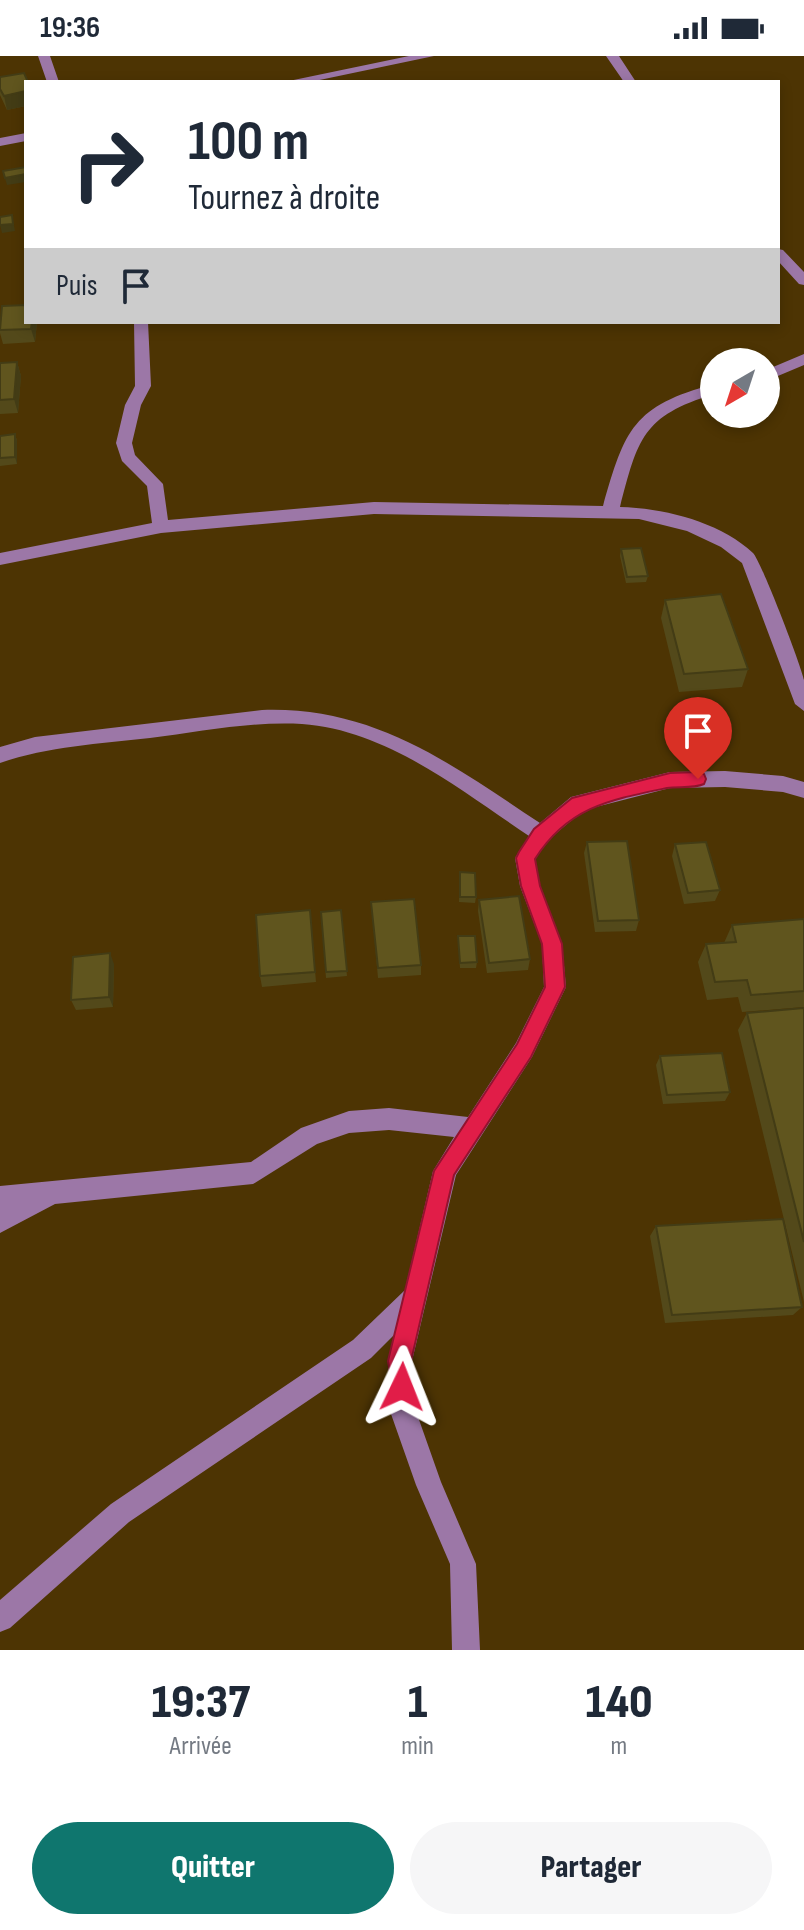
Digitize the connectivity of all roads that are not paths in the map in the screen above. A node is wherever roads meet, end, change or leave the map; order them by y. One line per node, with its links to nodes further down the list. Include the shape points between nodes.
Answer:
1 (44, 56): 4 (street)
2 (428, 56): 5 (street)
3 (612, 56): 6 (street)
4 (52, 80)
5 (301, 80)
6 (629, 80)
7 (24, 137): 8 (street)
8 (0, 142)
9 (780, 255): 10 (street)
10 (804, 281)
11 (141, 324): 16 (street, via 143,386 124,443 128,457 155,484)
12 (804, 359): 13 (street)
13 (780, 370)
14 (700, 392): 15 (street, via 656,410 636,429)
15 (610, 513): 16 (street, via 374,508); 18 (street, via 639,513 692,526 749,559)
16 (161, 527): 17 (street)
17 (0, 559)
18 (804, 704)
19 (0, 755): 21 (street, via 43,742 246,719 316,719 402,747)
20 (804, 790): 21 (street, via 725,779 670,780 578,803)
21 (541, 834): 22 (street, via 525,858 552,944 555,987 524,1050)
22 (472, 1128): 23 (street, via 350,1119 308,1137 253,1173); 26 (street, via 445,1171)
23 (56, 1192): 24 (street); 25 (street)
24 (0, 1198)
25 (0, 1221)
26 (416, 1296): 27 (street, via 362,1349 120,1513); 28 (street, via 400,1361 404,1414 463,1564)
27 (0, 1618)
28 (466, 1650)

